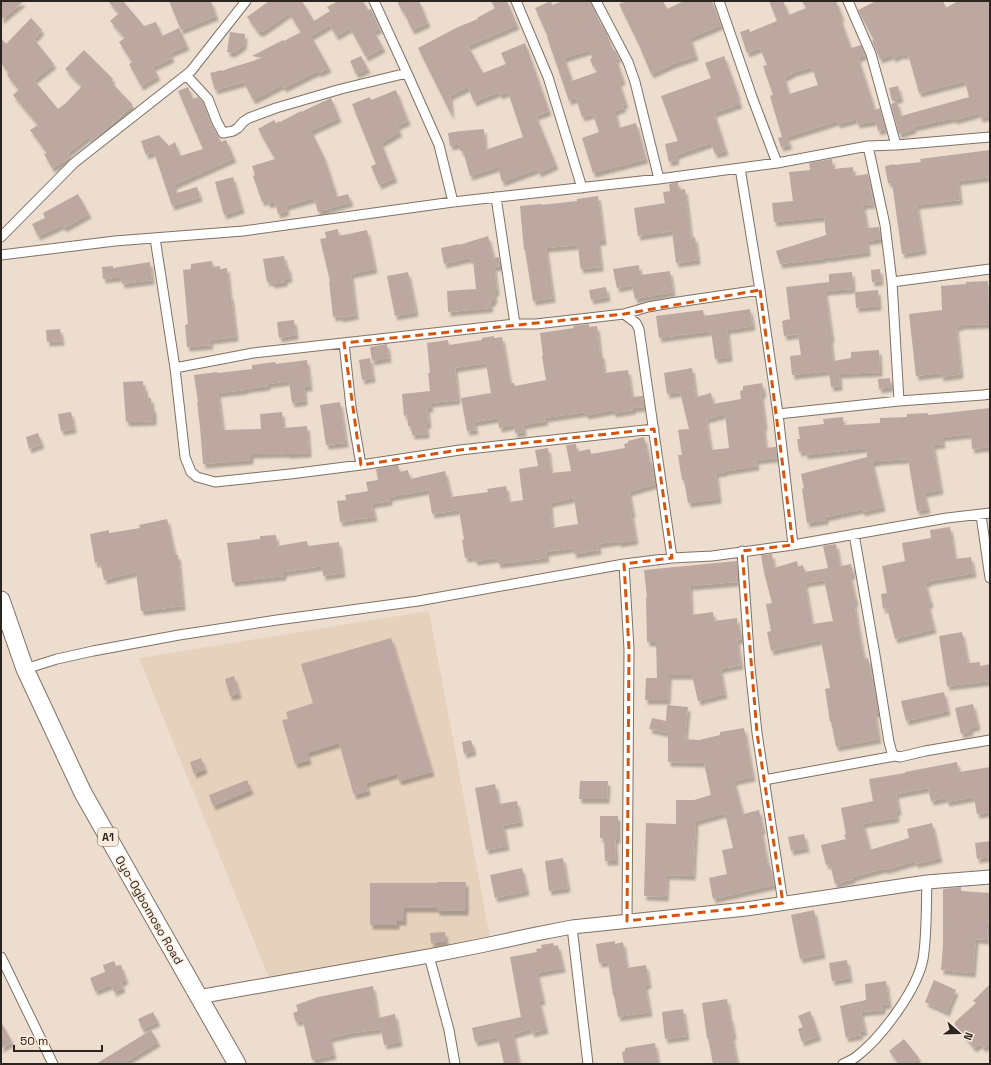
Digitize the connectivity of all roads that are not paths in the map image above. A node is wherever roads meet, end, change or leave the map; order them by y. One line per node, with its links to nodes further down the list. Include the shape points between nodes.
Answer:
1 (246, 1): 8 (street)
2 (374, 1): 7 (street)
3 (516, 1): 15 (street, via 548,77)
4 (596, 1): 14 (street, via 628,62)
5 (719, 1): 12 (street)
6 (848, 1): 10 (street, via 871,54)
7 (407, 73): 8 (street, via 276,108 249,118 233,131 223,133 208,99); 17 (street, via 439,145)
8 (186, 75): 18 (street, via 74,163)
9 (990, 137): 10 (street)
10 (896, 145): 11 (street)
11 (868, 146): 12 (street); 22 (street, via 885,225)
12 (777, 163): 13 (street)
13 (740, 168): 14 (street); 23 (street)
14 (659, 179): 15 (street)
15 (582, 188): 16 (street)
16 (496, 197): 17 (street); 25 (street)
17 (453, 202): 19 (street, via 243,230)
18 (1, 237)
19 (155, 238): 20 (street); 27 (street)
20 (1, 255)
21 (990, 269): 22 (street)
22 (892, 282): 29 (street)
23 (760, 290): 24 (street, via 671,302); 30 (street)
24 (624, 314): 25 (street); 31 (street, via 636,323 639,329)
25 (515, 324): 26 (street)
26 (344, 343): 27 (street, via 253,354); 32 (street)
27 (175, 368): 32 (street, via 185,457 191,472 197,477 215,482)
28 (990, 394): 29 (street)
29 (899, 401): 30 (street)
30 (778, 414): 35 (street)
31 (654, 429): 32 (street, via 460,450); 37 (street)
32 (361, 465)
33 (986, 514): 34 (street); 39 (street)
34 (854, 534): 35 (street); 43 (street, via 889,742)
35 (793, 545): 36 (street)
36 (742, 551): 37 (street); 44 (street, via 752,682)
37 (672, 558): 38 (street)
38 (624, 564): 41 (street, via 418,601 179,635 86,652); 48 (street, via 629,649)
39 (990, 578)
40 (1, 600): 41 (highway, Oyo-Ogbomoso Road / A1)
41 (25, 669): 52 (highway, Oyo-Ogbomoso Road / A1, via 83,793)
42 (990, 740): 43 (street)
43 (895, 756): 44 (street)
44 (764, 780): 47 (street)
45 (990, 877): 46 (street)
46 (927, 882): 47 (street); 57 (street, via 924,947 919,974 884,1030 870,1046)
47 (783, 903): 48 (street)
48 (626, 921): 49 (street)
49 (572, 927): 50 (street); 56 (street)
50 (428, 956): 52 (street); 55 (street)
51 (1, 957): 53 (street)
52 (198, 997): 54 (highway, Oyo-Ogbomoso Road / A1)
53 (53, 1064)
54 (237, 1064)
55 (455, 1064)
56 (588, 1064)
57 (843, 1064)

